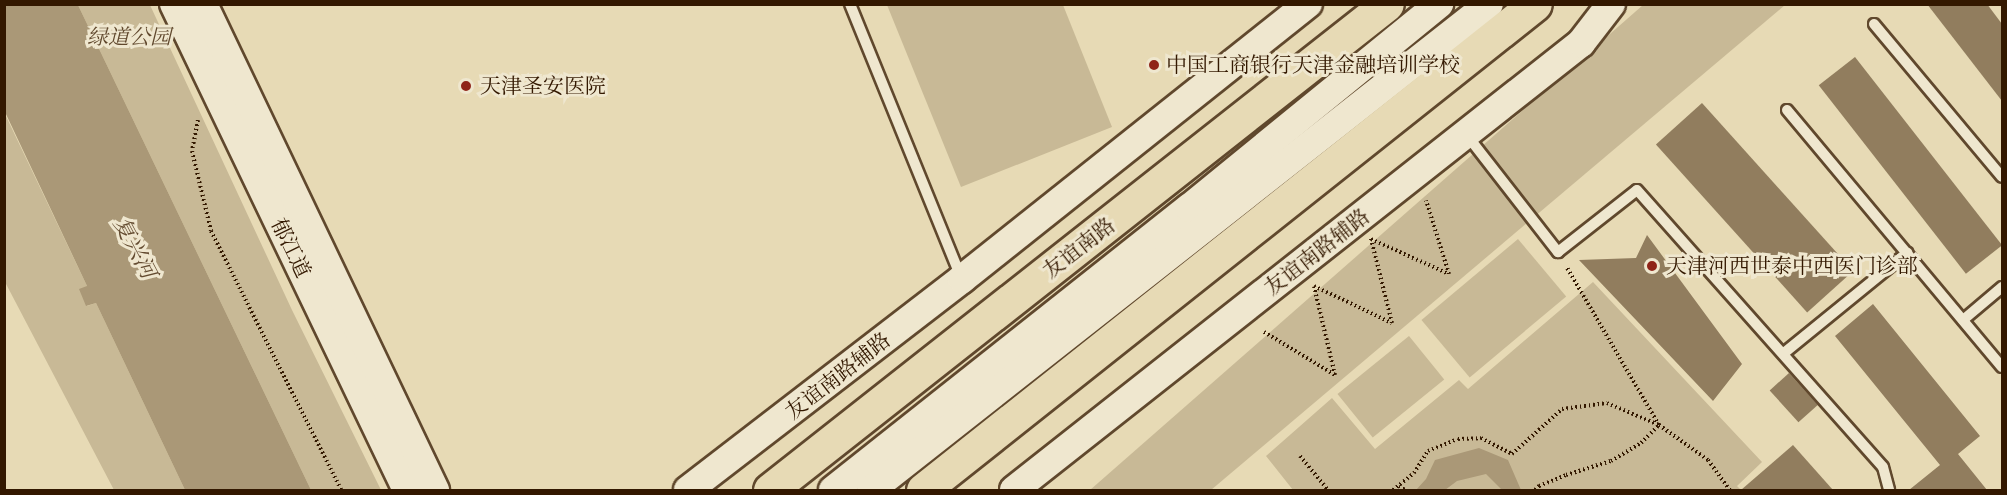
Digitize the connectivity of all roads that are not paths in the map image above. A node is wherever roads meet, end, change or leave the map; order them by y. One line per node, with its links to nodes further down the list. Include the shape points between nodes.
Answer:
1 (174, 4): 21 (street, 郁江道)
2 (203, 4): 22 (street, 郁江道)
3 (850, 4): 15 (lane)
4 (1308, 4): 15 (street, 友谊南路辅路)
5 (1387, 4): 23 (main road, 友谊南路)
6 (1439, 4): 24 (street)
7 (1489, 4): 25 (street)
8 (1535, 4): 26 (main road)
9 (1611, 4): 12 (street, 友谊南路辅路, via 1581,43)
10 (1874, 24): 13 (lane)
11 (1787, 110): 14 (lane)
12 (1466, 134): 18 (lane, via 1558,252 1637,190); 27 (street, 友谊南路辅路)
13 (2002, 177)
14 (1907, 253): 17 (lane); 18 (lane)
15 (962, 279): 20 (street, 友谊南路辅路)
16 (2002, 287): 17 (lane)
17 (1963, 320): 19 (lane)
18 (1784, 353): 28 (lane, via 1883,467)
19 (2002, 367)
20 (697, 484)
21 (407, 490)
22 (435, 490)
23 (770, 490)
24 (833, 490)
25 (871, 490)
26 (923, 490)
27 (1014, 490)
28 (1889, 490)

